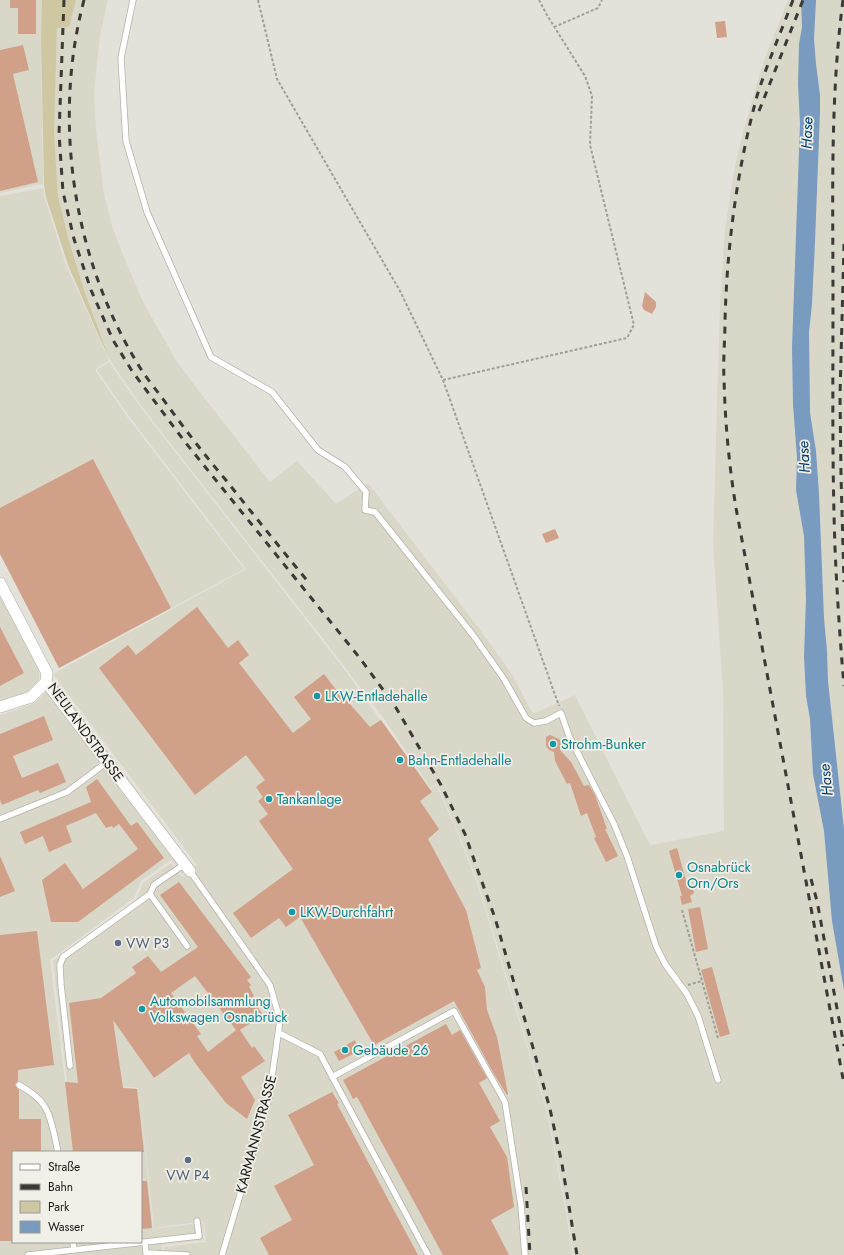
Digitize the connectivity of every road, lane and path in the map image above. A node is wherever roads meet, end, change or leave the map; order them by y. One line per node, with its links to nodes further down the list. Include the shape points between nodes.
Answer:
1 (133, 0): 10 (lane, via 121,58 126,141 147,212 211,357 272,392 318,450 344,467 366,492 365,510 375,512 473,635 504,679 526,718 534,723 546,721)
2 (258, 0): 6 (path, via 277,79 400,291)
3 (539, 0): 5 (path)
4 (602, 0): 5 (path, via 598,8)
5 (554, 27): 6 (path, via 585,76 592,96 590,145 634,325 627,338)
6 (443, 380): 10 (path)
7 (0, 583): 8 (street, NEULANDSTRASSE, via 47,673)
8 (46, 682): 9 (street, via 31,697); 11 (street, NEULANDSTRASSE)
9 (0, 707)
10 (561, 713): 18 (lane, via 569,736 617,830 656,946 665,964)
11 (107, 762): 12 (lane, via 68,792); 13 (street, NEULANDSTRASSE)
12 (0, 819)
13 (187, 867): 14 (lane, via 154,885); 19 (lane, KARMANNSTRASSE, via 270,985 280,1020)
14 (150, 894): 16 (lane); 21 (lane, via 63,957 60,965 61,986)
15 (682, 910): 17 (path)
16 (187, 946)
17 (702, 981): 18 (path); 20 (path)
18 (682, 986): 23 (lane, via 698,1016)
19 (279, 1033): 22 (lane, via 320,1054); 34 (lane, KARMANNSTRASSE, via 269,1098)
20 (718, 1038)
21 (70, 1066)
22 (332, 1076): 35 (lane); 36 (lane, via 454,1011 505,1102 521,1205)
23 (718, 1080)
24 (18, 1085): 25 (lane, via 45,1106)
25 (58, 1151)
26 (197, 1222): 28 (lane, via 199,1236)
27 (142, 1242): 28 (lane)
28 (145, 1242): 33 (lane, via 146,1253)
29 (73, 1243): 31 (lane)
30 (136, 1243): 31 (lane)
31 (74, 1250): 32 (lane)
32 (28, 1255)
33 (186, 1255)
34 (222, 1255)
35 (428, 1255)
36 (525, 1255)

